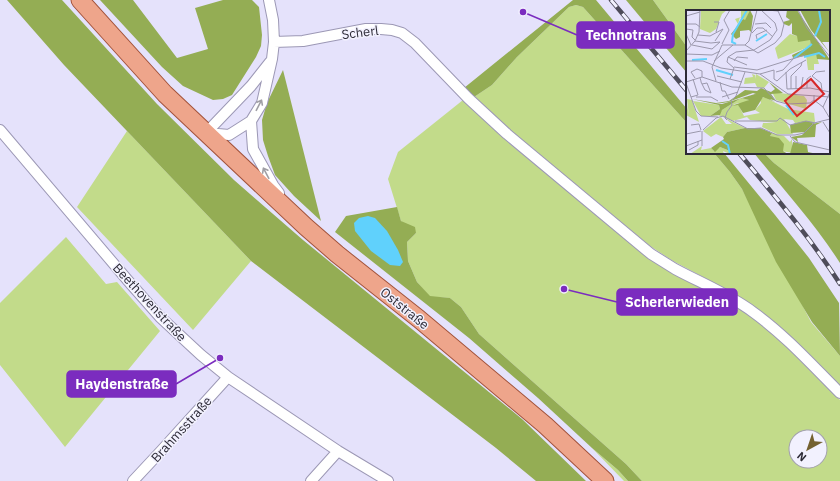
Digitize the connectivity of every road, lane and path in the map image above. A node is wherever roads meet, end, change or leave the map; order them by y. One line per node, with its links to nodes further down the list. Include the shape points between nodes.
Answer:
1 (80, 0): 7 (main road, Oststraße, via 165,94)
2 (268, 0): 3 (street, via 273,20)
3 (274, 42): 4 (street); 10 (street, Scherl, via 303,41 366,29 392,30 402,34 507,134 651,254 752,311 792,344)
4 (272, 59): 5 (street, one-way to 4, via 262,102); 7 (street, via 251,86)
5 (251, 121): 7 (street, via 228,136); 8 (street, one-way to 5, via 273,185 253,148)
6 (0, 130): 9 (street, Beethovenstraße, via 160,317)
7 (206, 133): 8 (main road, Oststraße)
8 (306, 227): 15 (main road, Oststraße, via 545,425)
9 (228, 377): 11 (street, Beethovenstraße); 12 (street, Brahmsstraße)
10 (840, 393)
11 (338, 451): 13 (street); 14 (street, Beethovenstraße)
12 (133, 481)
13 (311, 481)
14 (388, 481)
15 (605, 481)

